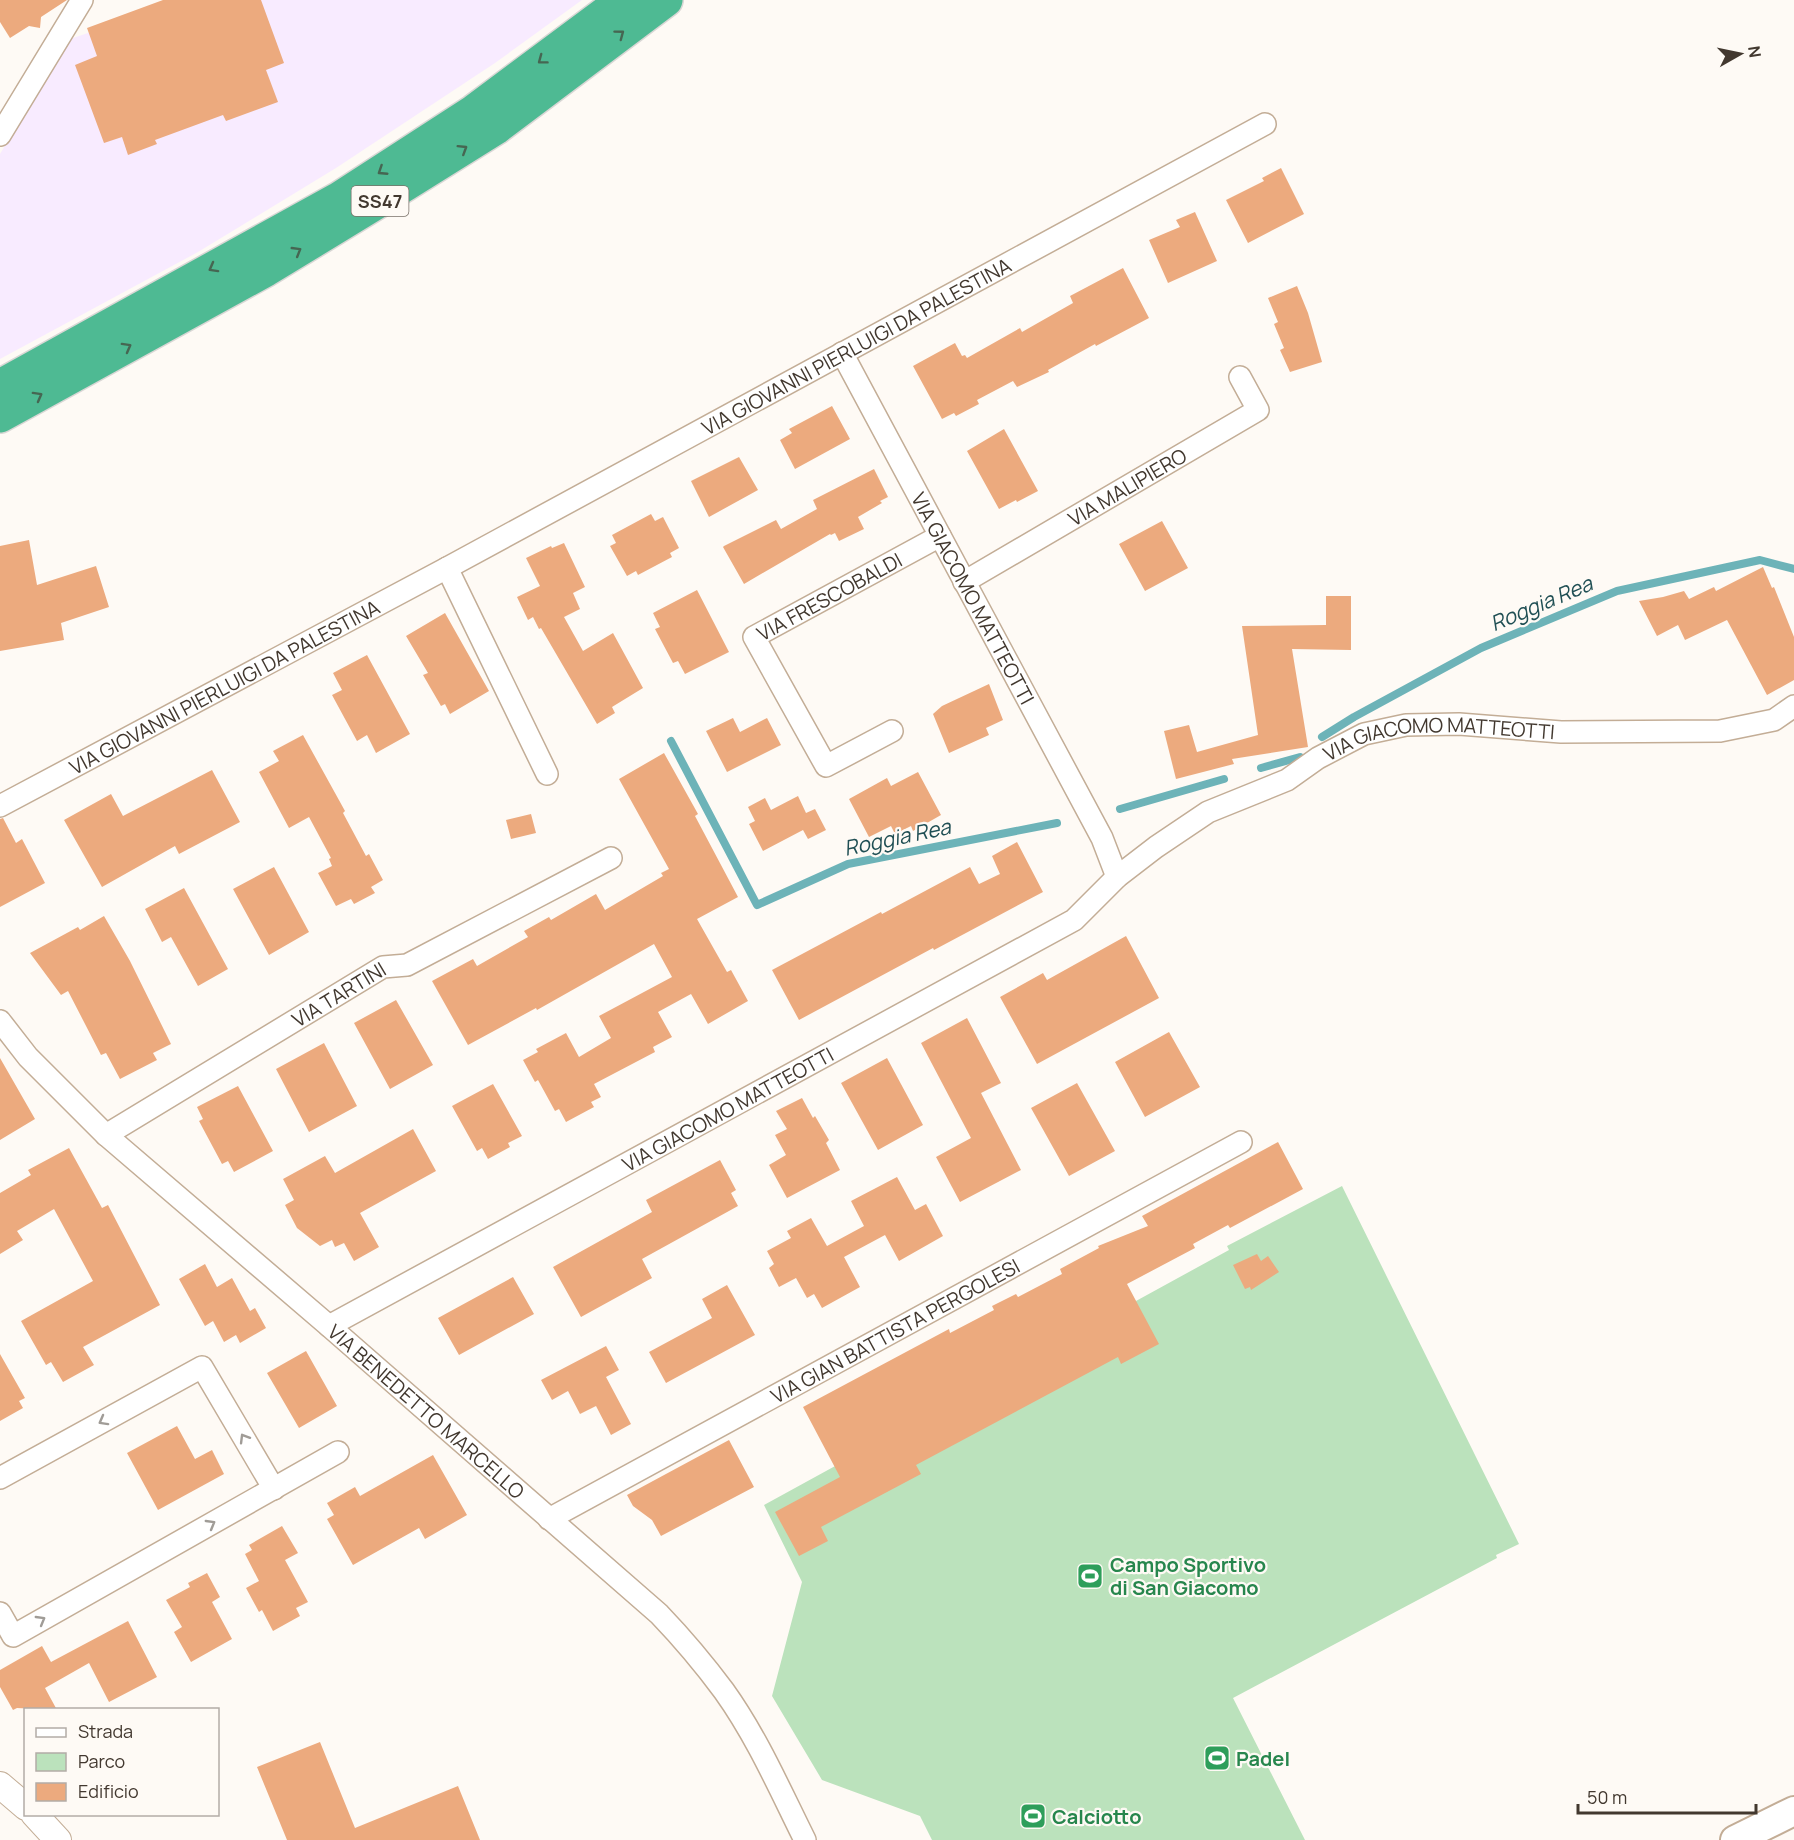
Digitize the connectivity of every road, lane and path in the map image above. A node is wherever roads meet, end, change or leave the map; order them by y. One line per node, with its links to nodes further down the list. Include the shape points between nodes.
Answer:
1 (82, 0): 5 (street)
2 (623, 0): 8 (highway, SS47, one-way to 8, via 474,111 338,200)
3 (666, 0): 9 (highway, SS47, one-way to 3, via 266,270 496,128)
4 (1265, 124): 6 (street, VIA GIOVANNI PIERLUIGI DA PALESTINA)
5 (1, 129)
6 (842, 353): 10 (street, VIA GIACOMO MATTEOTTI); 11 (street, VIA GIOVANNI PIERLUIGI DA PALESTINA)
7 (1240, 377): 12 (street, VIA MALIPIERO, via 1258,410)
8 (0, 386)
9 (0, 417)
10 (940, 537): 12 (street, VIA GIACOMO MATTEOTTI); 14 (street, VIA FRESCOBALDI, via 754,637 825,766)
11 (447, 568): 15 (street); 16 (street, VIA GIOVANNI PIERLUIGI DA PALESTINA)
12 (964, 582): 18 (street, VIA GIACOMO MATTEOTTI, via 1102,838)
13 (1794, 706): 18 (street, VIA GIACOMO MATTEOTTI, via 1774,720 1720,731 1561,732 1459,724 1406,725 1364,734 1287,780 1208,812)
14 (892, 731)
15 (547, 774)
16 (0, 806)
17 (611, 858): 20 (street, VIA TARTINI, via 407,965 383,967)
18 (1117, 877): 22 (street, VIA GIACOMO MATTEOTTI, via 1074,920)
19 (0, 1021): 20 (street, VIA BENEDETTO MARCELLO, via 28,1057)
20 (106, 1135): 22 (street, VIA BENEDETTO MARCELLO)
21 (1241, 1142): 26 (street, VIA GIAN BATTISTA PERGOLESI)
22 (329, 1326): 26 (street, VIA BENEDETTO MARCELLO)
23 (338, 1452): 25 (street)
24 (0, 1478): 25 (street, one-way to 24, via 202,1367)
25 (274, 1489): 27 (street, one-way to 25, via 14,1636)
26 (549, 1519): 33 (street, VIA BENEDETTO MARCELLO, via 639,1595 705,1665 764,1758)
27 (0, 1613)
28 (0, 1785): 29 (street)
29 (24, 1805)
30 (1794, 1810): 34 (main road)
31 (35, 1816): 32 (street)
32 (58, 1840)
33 (805, 1840)
34 (1735, 1840)

